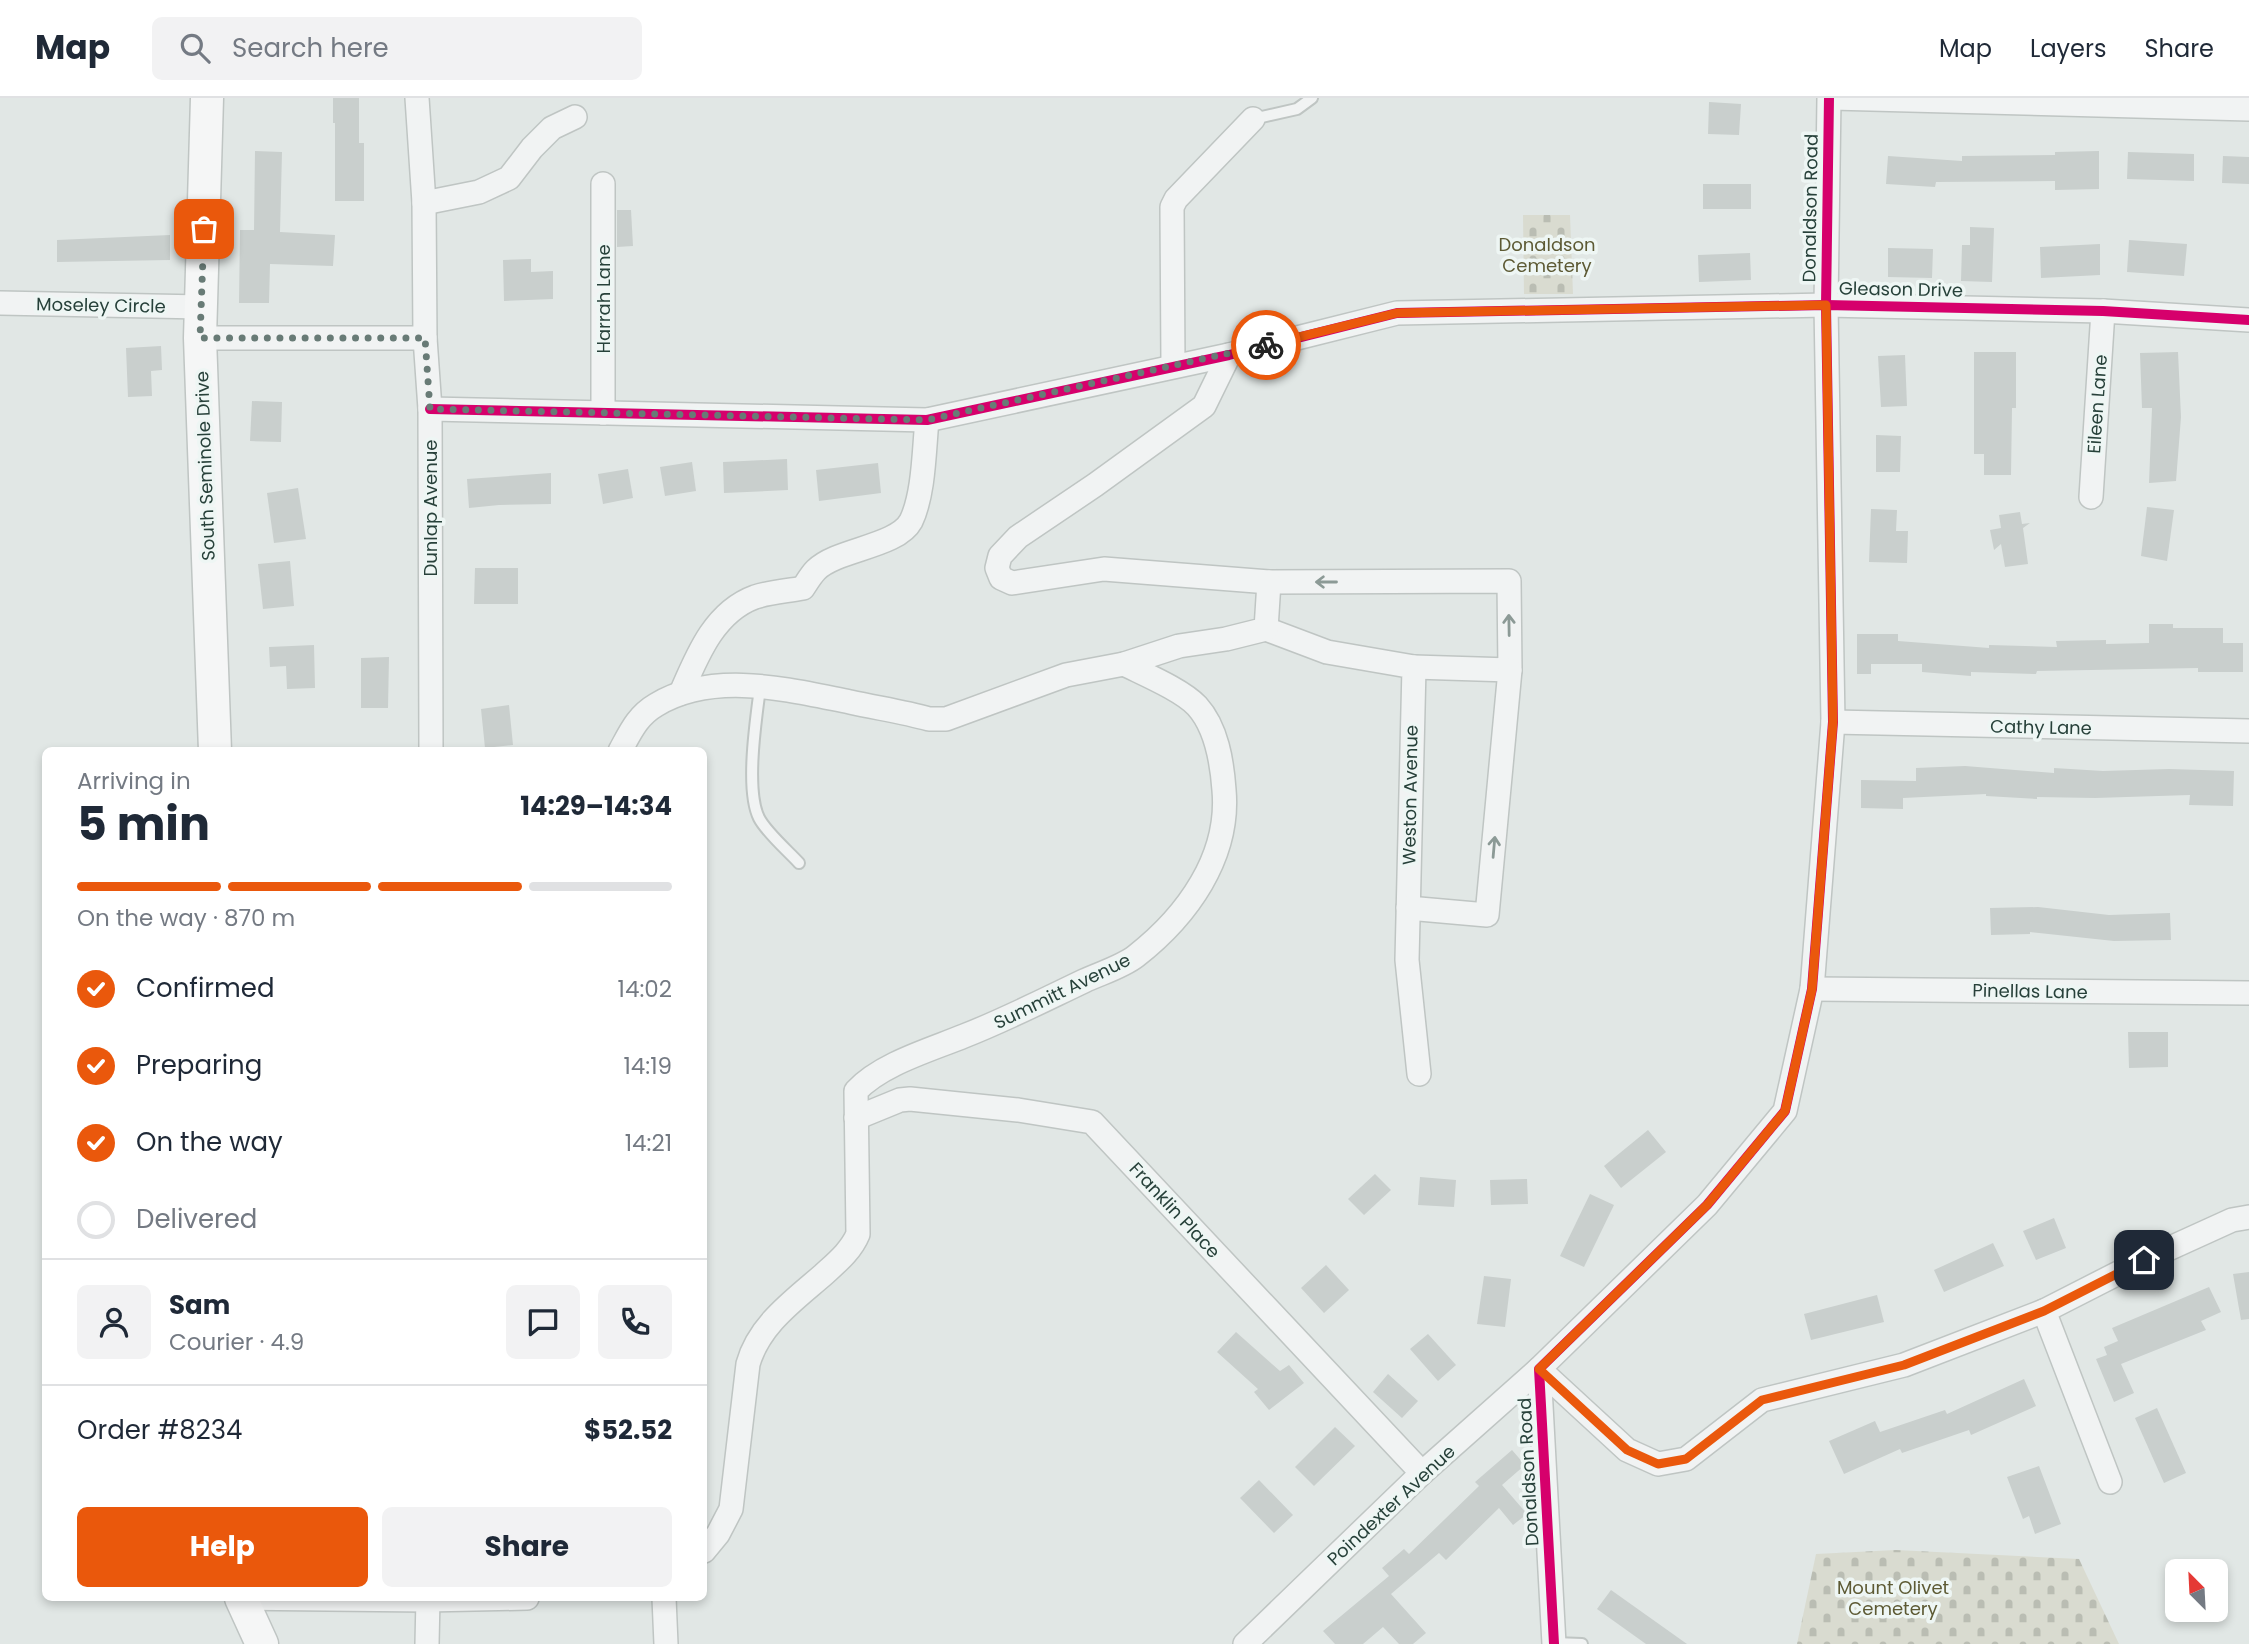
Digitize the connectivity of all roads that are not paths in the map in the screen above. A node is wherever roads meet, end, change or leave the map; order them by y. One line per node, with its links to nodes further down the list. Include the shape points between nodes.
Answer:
1 (207, 98): 12 (street, South Seminole Drive)
2 (417, 98): 9 (street, Dunlap Avenue)
3 (1312, 98): 7 (lane, via 1297,109)
4 (1830, 98): 5 (street); 11 (street, Donaldson Road)
5 (2249, 109)
6 (575, 117): 9 (street, via 552,128 509,178 479,192)
7 (1253, 119): 18 (street, via 1172,206)
8 (603, 184): 20 (street, Harrah Lane)
9 (424, 203): 16 (street, Dunlap Avenue)
10 (0, 303): 12 (street, Moseley Circle)
11 (1826, 305): 13 (street, Gleason Drive); 17 (street, Gleason Drive, via 1397,313); 30 (street, Donaldson Road)
12 (202, 307): 15 (street, South Seminole Drive)
13 (2103, 312): 14 (street, Gleason Drive); 22 (street, Eileen Lane)
14 (2249, 320)
15 (200, 338): 16 (street); 32 (street, South Seminole Drive)
16 (425, 338): 19 (street, Dunlap Avenue)
17 (1229, 355): 18 (street, Gleason Drive); 23 (street, via 1204,406 1018,537 1000,556 997,568 1001,578 1012,583 1104,569)
18 (1173, 365): 21 (street, Gleason Drive)
19 (430, 409): 20 (street, Gleason Drive); 33 (street, Dunlap Avenue)
20 (603, 413): 21 (street, Gleason Drive)
21 (927, 420): 29 (street, via 921,478 909,524 901,532 816,569 803,588 755,597 734,609 711,632)
22 (2091, 498)
23 (1269, 582): 24 (street); 27 (street, one-way to 23, via 1509,580)
24 (1266, 629): 25 (street, via 1179,646); 26 (street, via 1327,652)
25 (1124, 664): 28 (street, via 1066,675 946,719); 40 (street, Summitt Avenue, via 1196,704 1216,744 1226,813 1213,863 1198,891 1134,957 878,1073 856,1091)
26 (1414, 667): 27 (street); 36 (street, Weston Avenue)
27 (1510, 670): 36 (street, one-way to 27, via 1487,915)
28 (760, 688): 29 (street, via 709,686); 35 (lane, via 753,792 759,818)
29 (681, 693): 34 (street, via 644,714)
30 (1833, 722): 31 (street, Cathy Lane); 37 (street, Donaldson Road)
31 (2249, 731)
32 (215, 747)
33 (431, 747)
34 (622, 747)
35 (799, 863)
36 (1408, 908): 39 (street, Weston Avenue, via 1407,960)
37 (1812, 989): 38 (street, Pinellas Lane); 43 (street, Donaldson Road, via 1785,1111 1707,1205)
38 (2249, 993)
39 (1419, 1074)
40 (856, 1118): 44 (street, Franklin Place, via 910,1099 1092,1122); 46 (street, Summitt Avenue, via 858,1234 836,1264 762,1332 752,1350 731,1509)
41 (2249, 1217): 42 (street, via 2232,1220 2144,1260)
42 (2044, 1311): 43 (street, via 1904,1365 1762,1400 1686,1459 1658,1464 1627,1450); 45 (street)
43 (1539, 1369): 44 (street, Poindexter Avenue); 50 (street, Donaldson Road)
44 (1422, 1473): 54 (street, Poindexter Avenue)
45 (2110, 1482)
46 (707, 1547)
47 (242, 1601): 51 (street)
48 (428, 1601): 52 (street)
49 (664, 1601): 53 (street)
50 (1554, 1643): 55 (lane)
51 (262, 1644)
52 (427, 1644)
53 (666, 1644)
54 (1245, 1644)
55 (1582, 1644)

